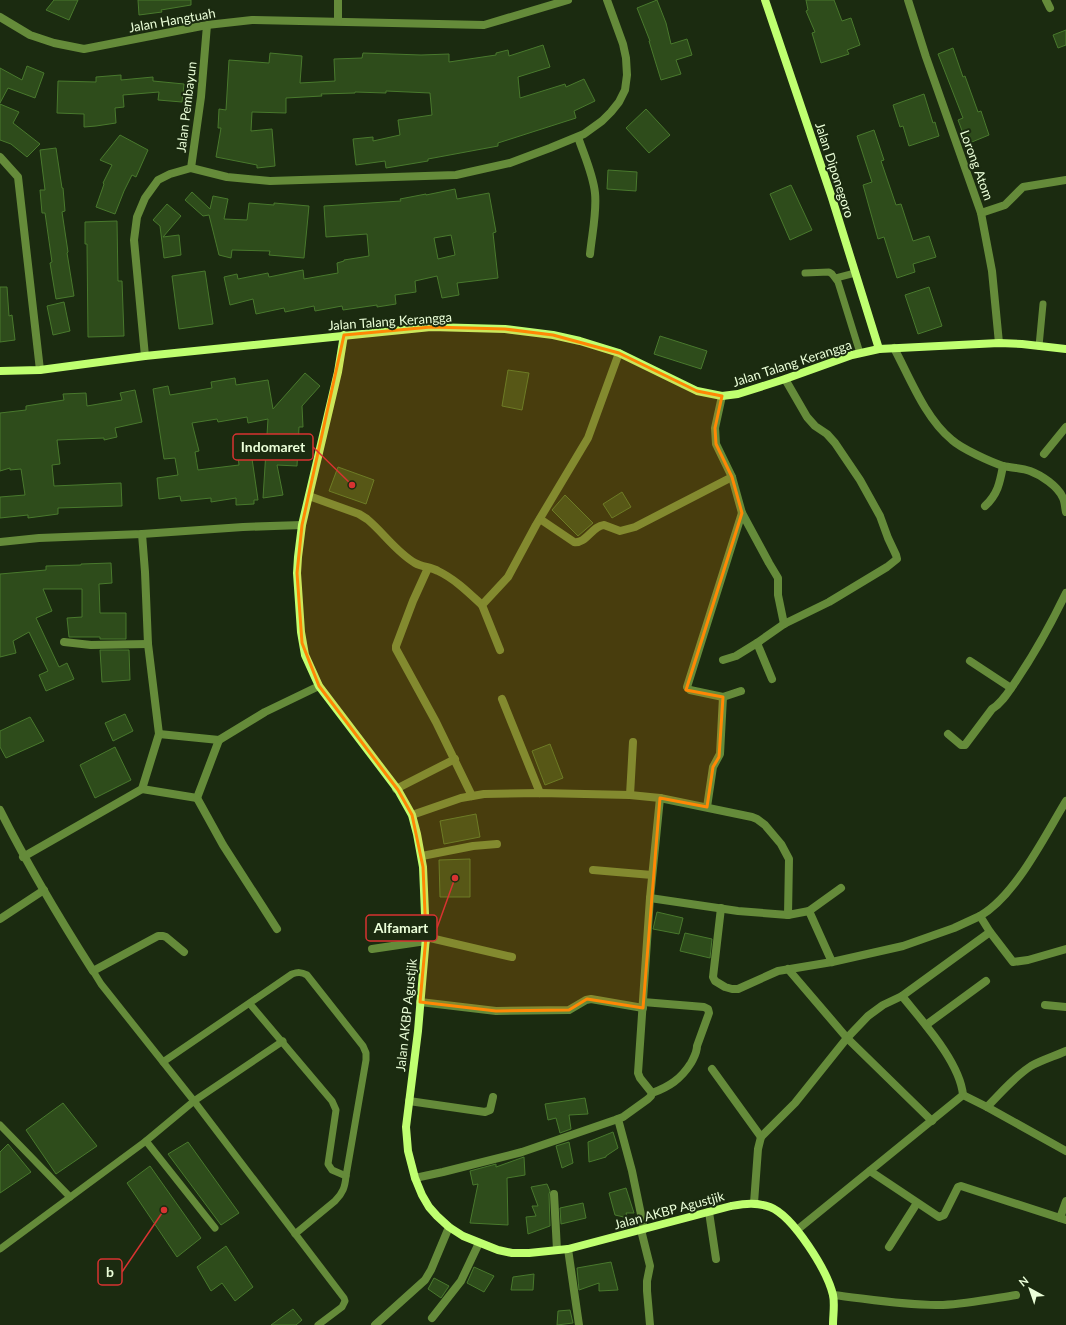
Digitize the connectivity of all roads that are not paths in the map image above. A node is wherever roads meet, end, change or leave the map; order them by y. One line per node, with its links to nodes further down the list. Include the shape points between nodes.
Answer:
1 (338, 0): 9 (street)
2 (568, 0): 9 (street, Jalan Hangtuah, via 484,25)
3 (607, 0): 11 (street, via 626,58 625,90 620,102 611,112)
4 (765, 0): 18 (street, Jalan Diponegoro)
5 (908, 0): 15 (street, Lorong Atom)
6 (1046, 0): 7 (street)
7 (1050, 8)
8 (0, 17): 10 (street, Jalan Hangtuah, via 30,35 84,49)
9 (338, 22): 10 (street, Jalan Hangtuah, via 252,20)
10 (207, 25): 13 (street, Jalan Pembayun, via 201,97)
11 (578, 137): 13 (street, via 510,163 456,175 270,181 227,177); 16 (street, via 595,192)
12 (0, 157): 30 (street, via 18,177)
13 (191, 168): 29 (street, Jalan Pembayun, via 158,180 145,198 137,217 134,240)
14 (1066, 180): 15 (street, via 1023,187 1005,205)
15 (981, 213): 22 (street, Lorong Atom, via 992,271)
16 (590, 254)
17 (805, 273): 19 (lane, via 829,272)
18 (855, 273): 19 (lane); 24 (street, Jalan Diponegoro)
19 (836, 278): 28 (lane)
20 (1043, 304): 23 (lane)
21 (344, 335): 27 (street, Jalan Talang Kerangga, via 431,327 505,329 553,335); 29 (street, Jalan Talang Kerangga); 38 (street, Jalan AKBP Agustjik)
22 (999, 343): 23 (street, Jalan Talang Kerangga); 25 (street, Jalan Talang Kerangga)
23 (1039, 346): 26 (street, Jalan Talang Kerangga)
24 (882, 348): 25 (street, Jalan Talang Kerangga); 28 (street, Jalan Talang Kerangga)
25 (894, 348): 36 (street, via 919,397 940,429 953,442)
26 (1066, 349)
27 (619, 353): 33 (street, Jalan Talang Kerangga, via 697,391); 42 (street, via 588,438)
28 (860, 353): 32 (street, Jalan Talang Kerangga)
29 (144, 356): 30 (street, Jalan Talang Kerangga)
30 (40, 370): 31 (street, Jalan Talang Kerangga)
31 (0, 371)
32 (785, 379): 33 (street, Jalan Talang Kerangga, via 738,394); 49 (street, via 807,417 835,443 860,480 880,516 897,559 829,602)
33 (722, 396): 37 (street, via 715,428 716,444)
34 (1066, 427): 35 (street)
35 (1044, 454)
36 (1003, 466): 39 (street, via 995,495); 40 (street, via 1030,471 1043,478 1061,493)
37 (732, 476): 41 (street); 42 (street, via 636,527 620,531 604,524 594,528 577,543)
38 (309, 496): 43 (street, Jalan AKBP Agustjik); 46 (street, via 359,514 410,560)
39 (985, 506)
40 (1066, 512)
41 (742, 513): 49 (street, via 778,578 778,595); 60 (street, via 687,687 690,690)
42 (540, 519): 48 (street, via 508,577)
43 (302, 525): 44 (street); 57 (street, Jalan AKBP Agustjik, via 297,573 301,632 305,655)
44 (142, 534): 45 (street); 52 (street)
45 (0, 542)
46 (428, 568): 48 (street, via 437,570 456,582); 66 (street, via 404,623 396,649)
47 (1066, 593): 58 (street, via 1045,634)
48 (482, 605): 53 (street)
49 (784, 624): 51 (street)
50 (64, 642): 52 (street, via 91,645)
51 (757, 643): 54 (street, via 736,656); 56 (street)
52 (148, 644): 62 (street)
53 (500, 650)
54 (723, 660)
55 (970, 661): 58 (street)
56 (772, 679)
57 (319, 686): 64 (street, via 265,712); 67 (street, Jalan AKBP Agustjik)
58 (1011, 688): 63 (street, via 965,745 960,745)
59 (741, 691): 60 (street)
60 (724, 697): 75 (street, via 720,754 713,767)
61 (502, 699): 69 (street)
62 (159, 734): 64 (street); 68 (street)
63 (948, 734)
64 (219, 740): 72 (street)
65 (633, 742): 70 (street)
66 (455, 759): 67 (street); 71 (street)
67 (396, 788): 77 (street, Jalan AKBP Agustjik)
68 (142, 789): 72 (street); 80 (street)
69 (540, 793): 70 (street); 71 (street)
70 (630, 795): 73 (street)
71 (472, 796): 77 (street)
72 (197, 798): 91 (street, via 223,845)
73 (660, 798): 75 (street); 82 (street)
74 (1066, 801): 89 (street, via 1011,889 995,906)
75 (707, 807): 88 (street, via 757,819 781,844 790,862)
76 (0, 810): 80 (street)
77 (412, 815): 79 (street, Jalan AKBP Agustjik)
78 (497, 844): 79 (street)
79 (422, 856): 93 (street, Jalan AKBP Agustjik)
80 (23, 857): 84 (street)
81 (593, 870): 82 (street)
82 (652, 875): 85 (street)
83 (841, 888): 87 (street)
84 (44, 890): 90 (street); 100 (street)
85 (650, 898): 86 (street); 105 (street)
86 (721, 908): 88 (street); 99 (street, via 713,974 715,981 725,987 738,989)
87 (809, 912): 88 (street); 98 (street)
88 (788, 915)
89 (980, 916): 92 (street); 98 (street, via 903,946)
90 (0, 919)
91 (277, 929)
92 (990, 932): 95 (street, via 1013,962); 102 (street)
93 (426, 939): 94 (street); 97 (street); 103 (street, Jalan AKBP Agustjik)
94 (372, 949)
95 (1066, 949)
96 (184, 952): 100 (street, via 166,937 158,936)
97 (512, 957)
98 (832, 962): 99 (street)
99 (788, 969): 109 (street)
100 (93, 972): 112 (lane)
101 (986, 981): 108 (street)
102 (902, 996): 108 (street); 109 (street, via 876,1010)
103 (420, 1002): 105 (street, via 496,1010 569,1010 588,999); 118 (street, Jalan AKBP Agustjik)
104 (250, 1004): 110 (lane); 112 (lane); 127 (lane, via 292,974 301,972 307,975 363,1046 366,1060)
105 (643, 1005): 114 (street, via 638,1072); 114 (street, via 704,1007 709,1013 697,1046 698,1052 683,1075)
106 (1045, 1005): 107 (street)
107 (1066, 1007)
108 (926, 1025): 115 (street, via 954,1066)
109 (847, 1038): 121 (street); 123 (street, via 795,1103)
110 (283, 1041): 117 (lane); 127 (lane, via 334,1105 336,1110 328,1164 332,1170)
111 (1066, 1051): 119 (street, via 1032,1066 1017,1076)
112 (163, 1062): 117 (lane)
113 (712, 1069): 123 (street)
114 (652, 1093): 120 (street, via 648,1099)
115 (963, 1095): 119 (street); 121 (street)
116 (493, 1096): 118 (street, via 492,1107 485,1112)
117 (194, 1101): 124 (lane); 140 (lane)
118 (409, 1101): 128 (street, Jalan AKBP Agustjik, via 407,1140)
119 (987, 1108): 125 (street)
120 (618, 1119): 128 (street, via 522,1152); 138 (street, via 632,1171)
121 (932, 1121): 126 (street)
122 (1, 1129): 130 (lane)
123 (761, 1137): 132 (street)
124 (146, 1141): 130 (lane); 137 (lane)
125 (1066, 1151)
126 (870, 1171): 133 (street); 139 (street)
127 (346, 1176): 140 (lane, via 340,1196)
128 (415, 1178): 136 (street, Jalan AKBP Agustjik, via 429,1207)
129 (554, 1194): 146 (street)
130 (70, 1196): 143 (lane)
131 (1066, 1201): 135 (street)
132 (754, 1203): 134 (street, Jalan AKBP Agustjik); 139 (street, Jalan AKBP Agustjik, via 779,1212)
133 (917, 1203): 135 (street, via 941,1217 961,1186); 144 (street)
134 (709, 1212): 138 (street, Jalan AKBP Agustjik); 147 (street)
135 (1063, 1219)
136 (449, 1227): 142 (street, Jalan AKBP Agustjik); 152 (street, via 425,1280)
137 (215, 1228)
138 (642, 1229): 145 (street, Jalan AKBP Agustjik); 154 (street, via 650,1266 647,1291)
139 (797, 1230): 148 (street, Jalan AKBP Agustjik, via 821,1264)
140 (295, 1234): 151 (lane, via 345,1301 342,1307)
141 (0, 1237): 143 (lane)
142 (479, 1243): 146 (street, Jalan AKBP Agustjik, via 512,1252); 150 (street, via 461,1280)
143 (3, 1247)
144 (889, 1247)
145 (568, 1249): 146 (street, Jalan AKBP Agustjik); 153 (street)
146 (557, 1250)
147 (716, 1259)
148 (833, 1295): 149 (street, via 941,1305 964,1304); 155 (street, Jalan AKBP Agustjik)
149 (1016, 1295)
150 (432, 1318)
151 (318, 1325)
152 (376, 1325)
153 (579, 1325)
154 (650, 1325)
155 (833, 1325)

